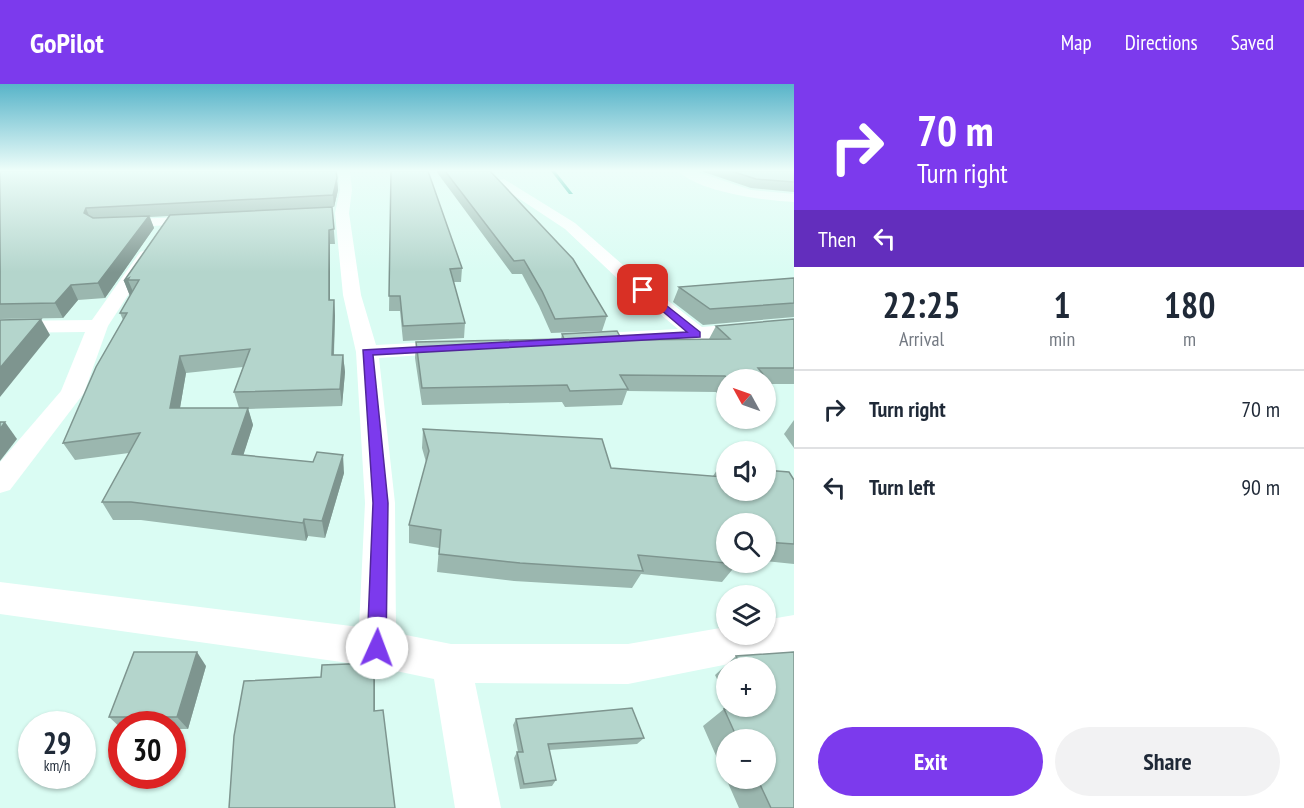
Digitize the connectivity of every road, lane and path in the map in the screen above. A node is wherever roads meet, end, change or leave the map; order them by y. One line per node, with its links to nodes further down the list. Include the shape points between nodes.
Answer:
1 (340, 205): 12 (street, via 337,213 352,295)
2 (537, 205): 9 (street, via 570,226)
3 (215, 219): 4 (street)
4 (169, 221): 5 (street); 7 (street)
5 (98, 225)
6 (794, 325): 9 (street)
7 (98, 326): 8 (street); 13 (street, via 72,393)
8 (0, 327)
9 (697, 334): 10 (street)
10 (567, 341)
11 (473, 346): 12 (street)
12 (367, 352): 16 (street, via 380,503)
13 (0, 482)
14 (0, 598): 16 (street)
15 (794, 633): 17 (street, via 628,664)
16 (377, 648): 17 (street)
17 (451, 663): 18 (street)
18 (478, 808)

